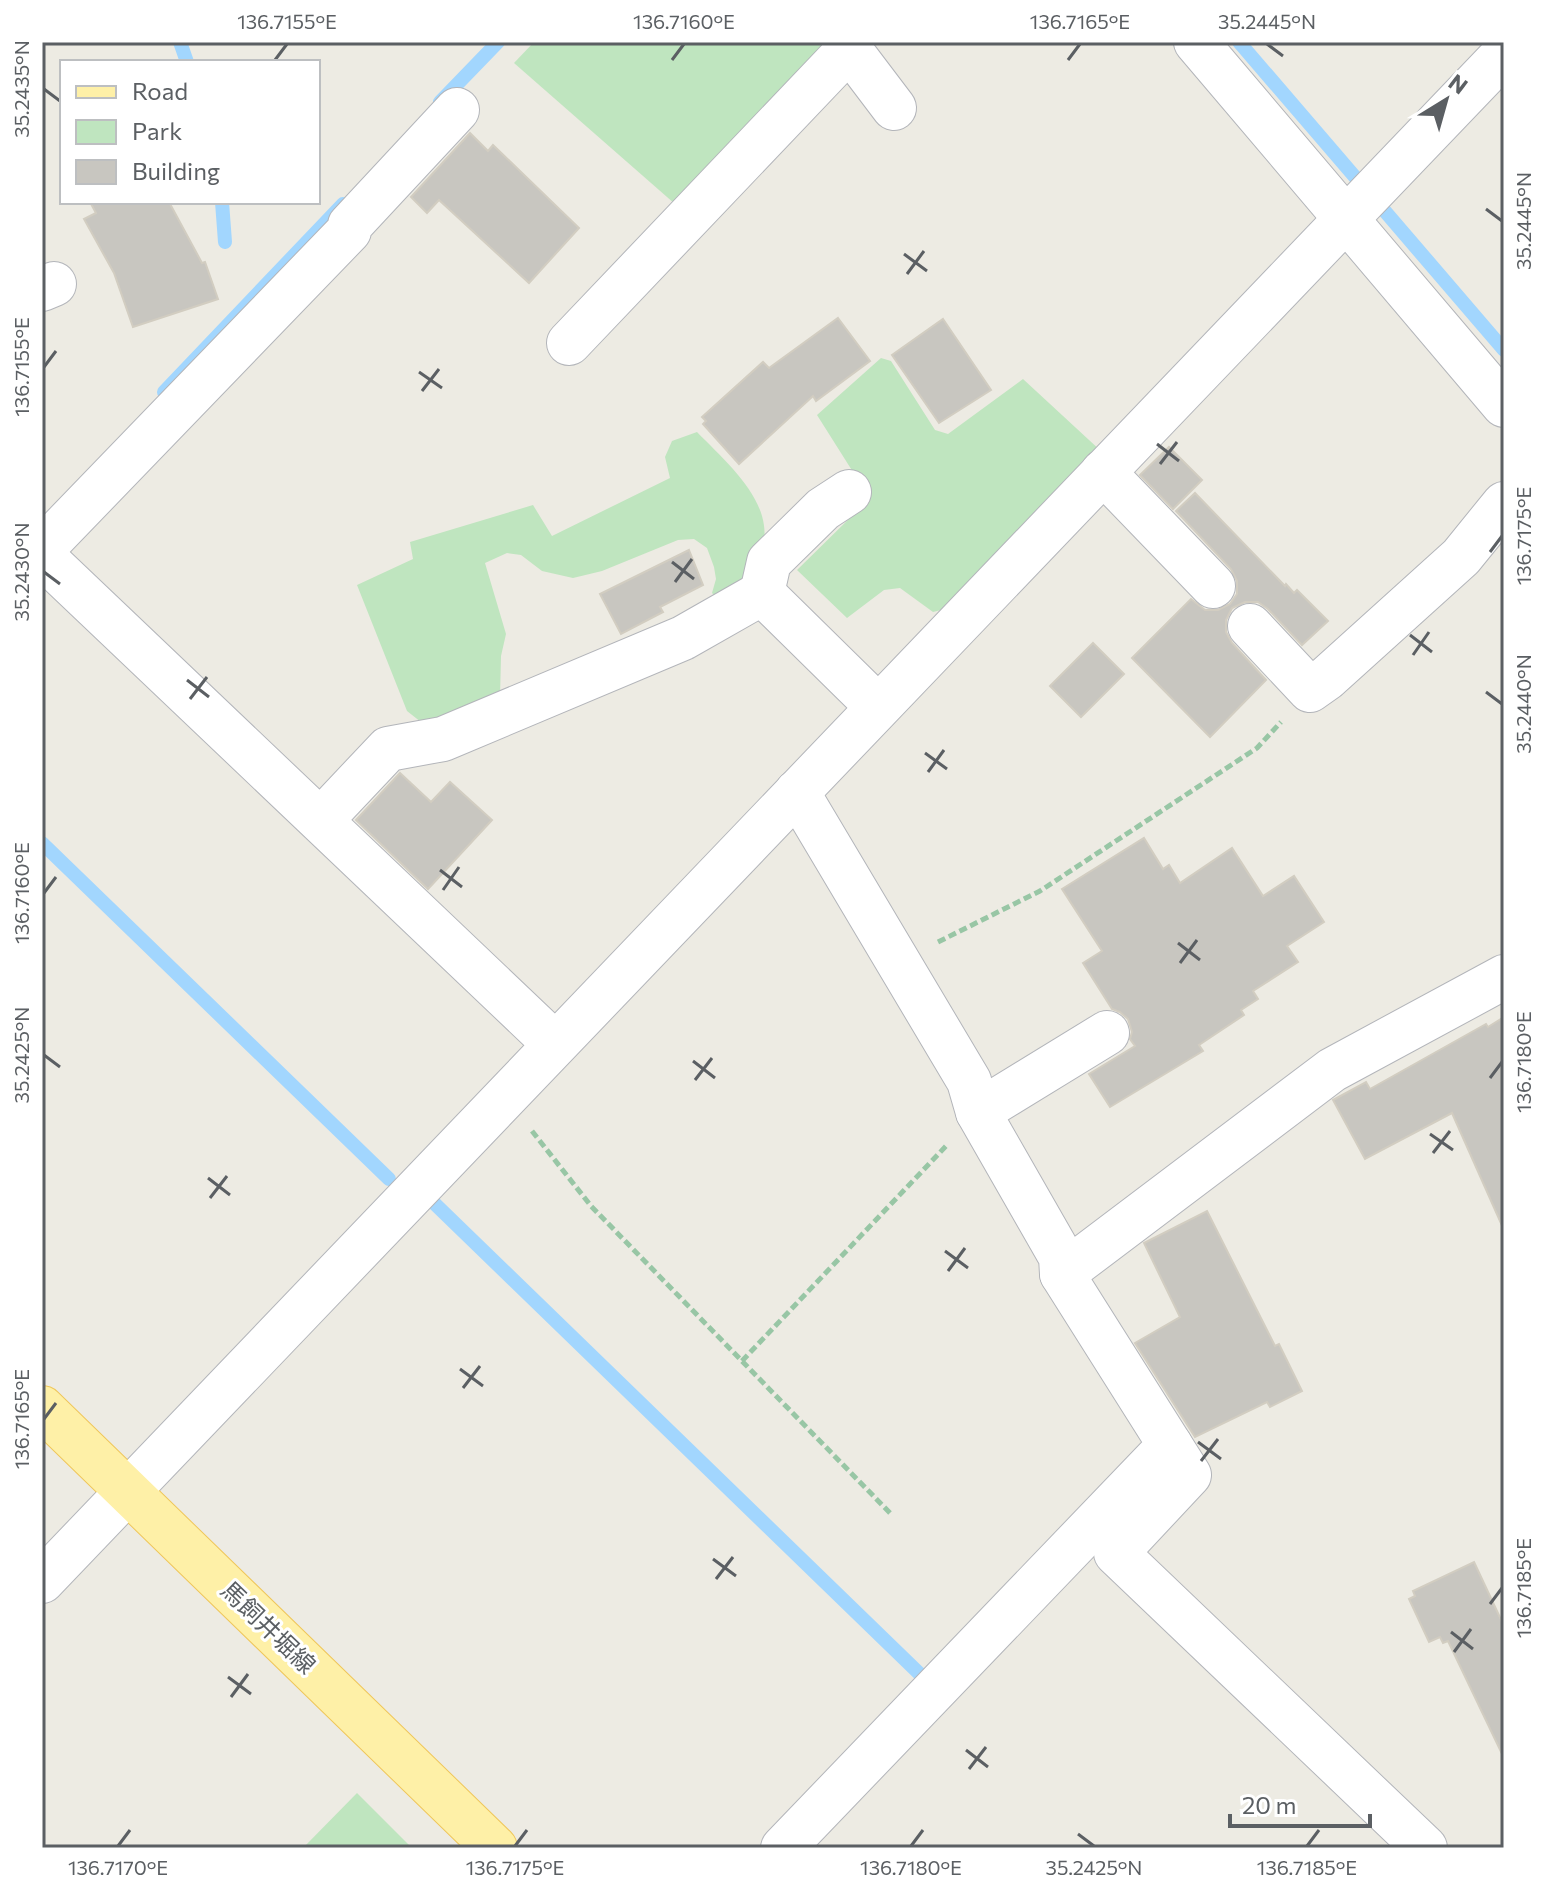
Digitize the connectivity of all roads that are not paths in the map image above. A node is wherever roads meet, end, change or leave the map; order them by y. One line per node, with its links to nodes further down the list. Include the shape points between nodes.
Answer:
1 (1196, 42): 6 (street)
2 (846, 45): 4 (street); 7 (street)
3 (1504, 54): 6 (street)
4 (894, 108)
5 (457, 110): 12 (street, via 349,231)
6 (1345, 218): 8 (street); 9 (street)
7 (569, 343)
8 (1504, 405)
9 (1103, 472): 14 (street); 17 (street)
10 (849, 492): 15 (street, via 823,509 769,562)
11 (1504, 504): 16 (street, via 1461,557 1310,690)
12 (42, 549)
13 (42, 556): 19 (street)
14 (1213, 586)
15 (762, 593): 17 (street); 19 (street, via 683,638 457,734 388,749)
16 (1250, 626)
17 (878, 707): 18 (street)
18 (797, 792): 22 (street); 23 (street, via 969,1081)
19 (321, 820): 22 (street)
20 (1504, 977): 24 (street, via 1332,1070)
21 (1107, 1033): 23 (street)
22 (555, 1044): 27 (street)
23 (978, 1112): 24 (street, via 1061,1257)
24 (1062, 1274): 26 (street)
25 (42, 1408): 27 (main road, 馬飼井堀線)
26 (1170, 1445): 30 (street); 31 (street, via 1189,1475 1116,1553)
27 (128, 1491): 28 (street); 29 (main road, 馬飼井堀線)
28 (42, 1581)
29 (495, 1848)
30 (783, 1848)
31 (1425, 1848)

